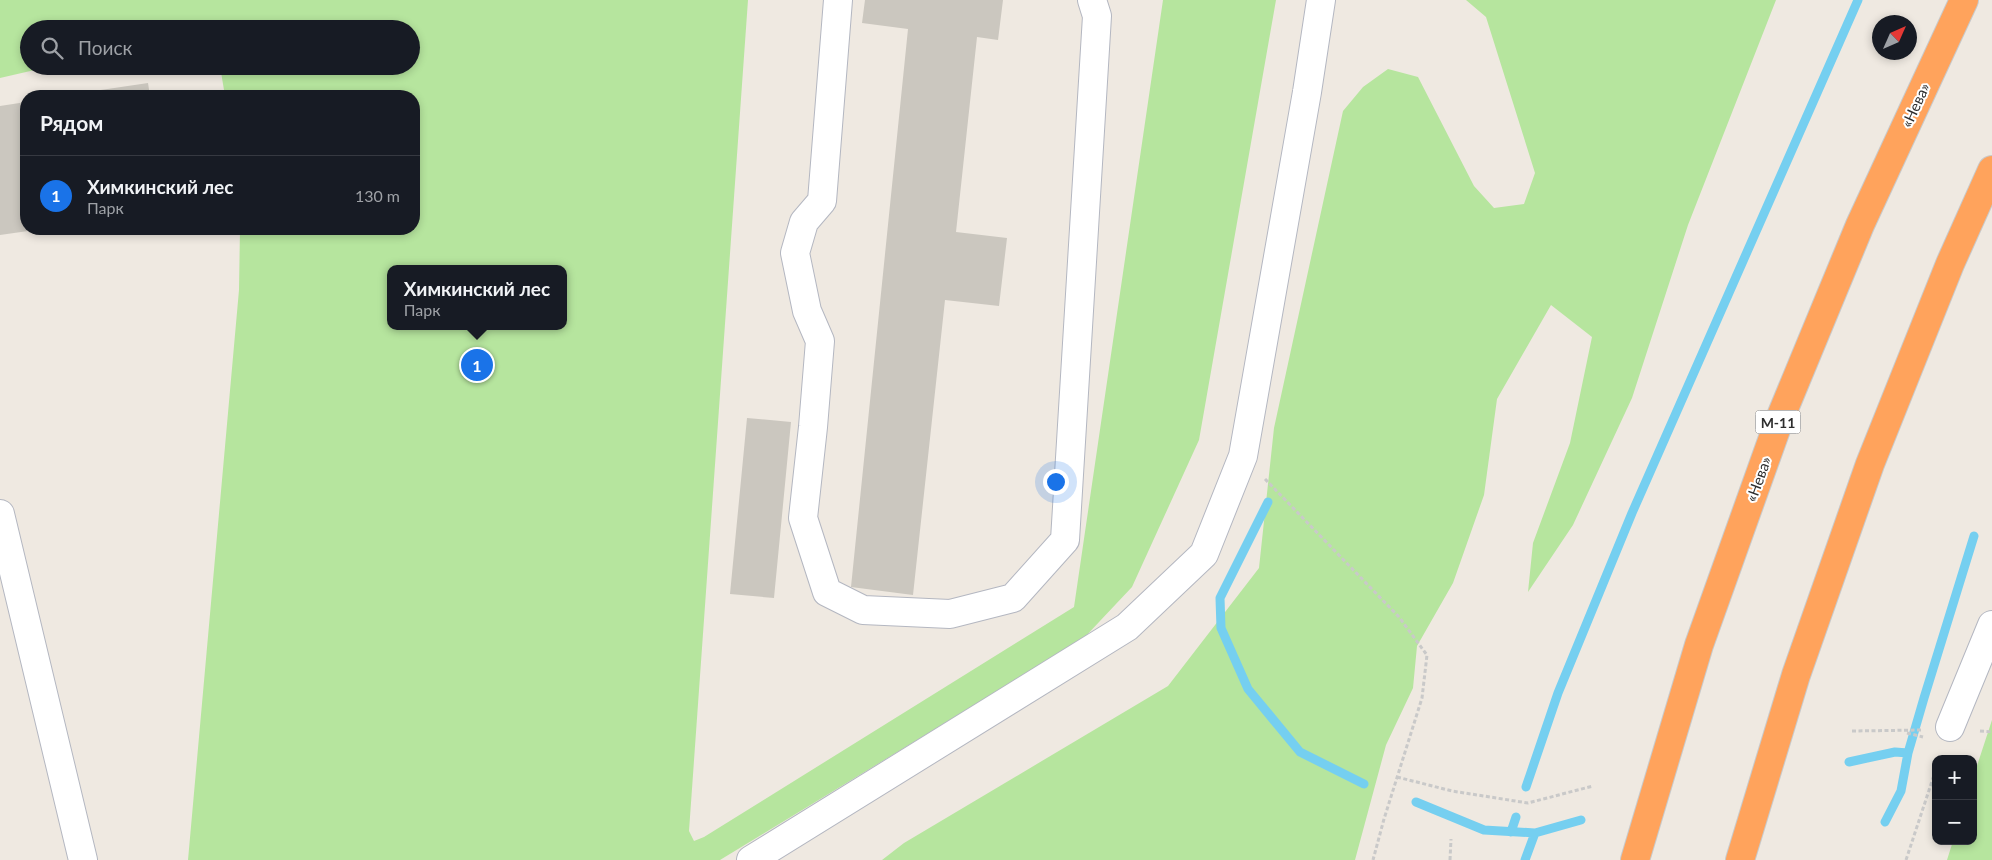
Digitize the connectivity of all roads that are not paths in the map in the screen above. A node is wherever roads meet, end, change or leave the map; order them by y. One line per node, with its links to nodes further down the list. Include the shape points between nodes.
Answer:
1 (838, 0): 2 (street, via 822,201 804,222 795,253 806,311 820,341 803,518 826,592 863,610 950,614 1013,598 1064,540 1097,16)
2 (1092, 0)
3 (1321, 0): 10 (street, via 1243,456 1204,554 1128,627)
4 (1964, 0): 11 (highway, «Нева» / М-11, via 1860,225 1779,421 1700,645)
5 (1992, 170): 12 (highway, via 1950,264 1870,464 1796,675)
6 (0, 514): 9 (street)
7 (1992, 625): 8 (street)
8 (1950, 727)
9 (83, 860)
10 (750, 860)
11 (1635, 860)
12 (1740, 860)

